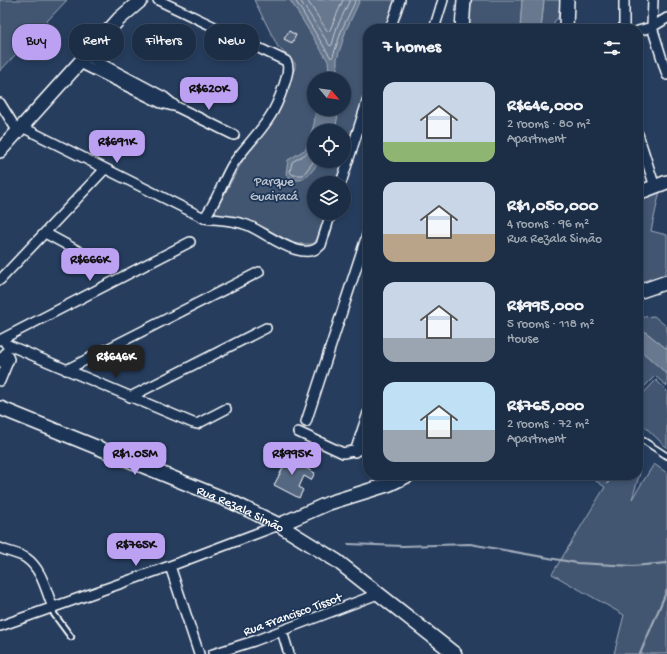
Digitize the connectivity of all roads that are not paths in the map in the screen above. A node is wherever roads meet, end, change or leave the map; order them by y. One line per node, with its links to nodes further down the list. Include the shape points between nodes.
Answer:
1 (141, 0): 10 (main road)
2 (158, 0): 30 (street, via 287,63 288,69 274,110 244,148)
3 (400, 0): 11 (street)
4 (443, 0): 12 (street)
5 (464, 0): 13 (main road)
6 (567, 0): 14 (main road)
7 (624, 0): 15 (street)
8 (653, 0): 16 (street)
9 (667, 18): 16 (street)
10 (115, 24)
11 (392, 24)
12 (436, 24)
13 (462, 24)
14 (566, 24)
15 (624, 24)
16 (652, 27): 17 (street); 19 (street)
17 (643, 30)
18 (83, 60): 22 (main road); 23 (street, via 164,97 175,106)
19 (667, 75)
20 (0, 103): 22 (street)
21 (363, 115): 27 (street)
22 (20, 130): 25 (main road); 26 (street)
23 (234, 135)
24 (643, 145): 28 (street)
25 (0, 151)
26 (105, 169): 30 (street); 32 (street)
27 (343, 176)
28 (661, 184): 29 (main road)
29 (643, 191)
30 (204, 218): 31 (street, via 246,225 299,251 318,248)
31 (329, 220)
32 (44, 233): 35 (street); 37 (street)
33 (190, 242): 41 (street)
34 (363, 247): 47 (street)
35 (91, 258)
36 (259, 272): 42 (street)
37 (0, 280)
38 (667, 282): 39 (main road)
39 (643, 290)
40 (266, 328): 44 (street)
41 (2, 350): 42 (street); 43 (street, via 9,359)
42 (66, 370): 44 (street)
43 (0, 381)
44 (130, 397): 46 (street, via 195,424)
45 (0, 408): 55 (main road, Rua Rezala Simão, via 232,502)
46 (226, 409)
47 (306, 422)
48 (363, 428): 52 (street)
49 (298, 432): 52 (street, via 343,453)
50 (643, 440): 53 (lane)
51 (363, 450): 52 (street)
52 (355, 452)
53 (667, 456)
54 (398, 480): 55 (main road, via 330,503)
55 (279, 525): 57 (street); 58 (main road, Rua Rezala Simão, via 337,561)
56 (0, 548): 59 (street, via 27,559 39,572)
57 (170, 566): 59 (street); 64 (street)
58 (378, 594): 61 (street, Rua Francisco Tissot); 63 (main road, Rua Rezala Simão)
59 (53, 608): 60 (street); 62 (lane, via 54,614)
60 (0, 626)
61 (282, 631): 65 (street, Rua Francisco Tissot); 66 (street)
62 (71, 637)
63 (453, 653)
64 (199, 654)
65 (213, 654)
66 (290, 654)

